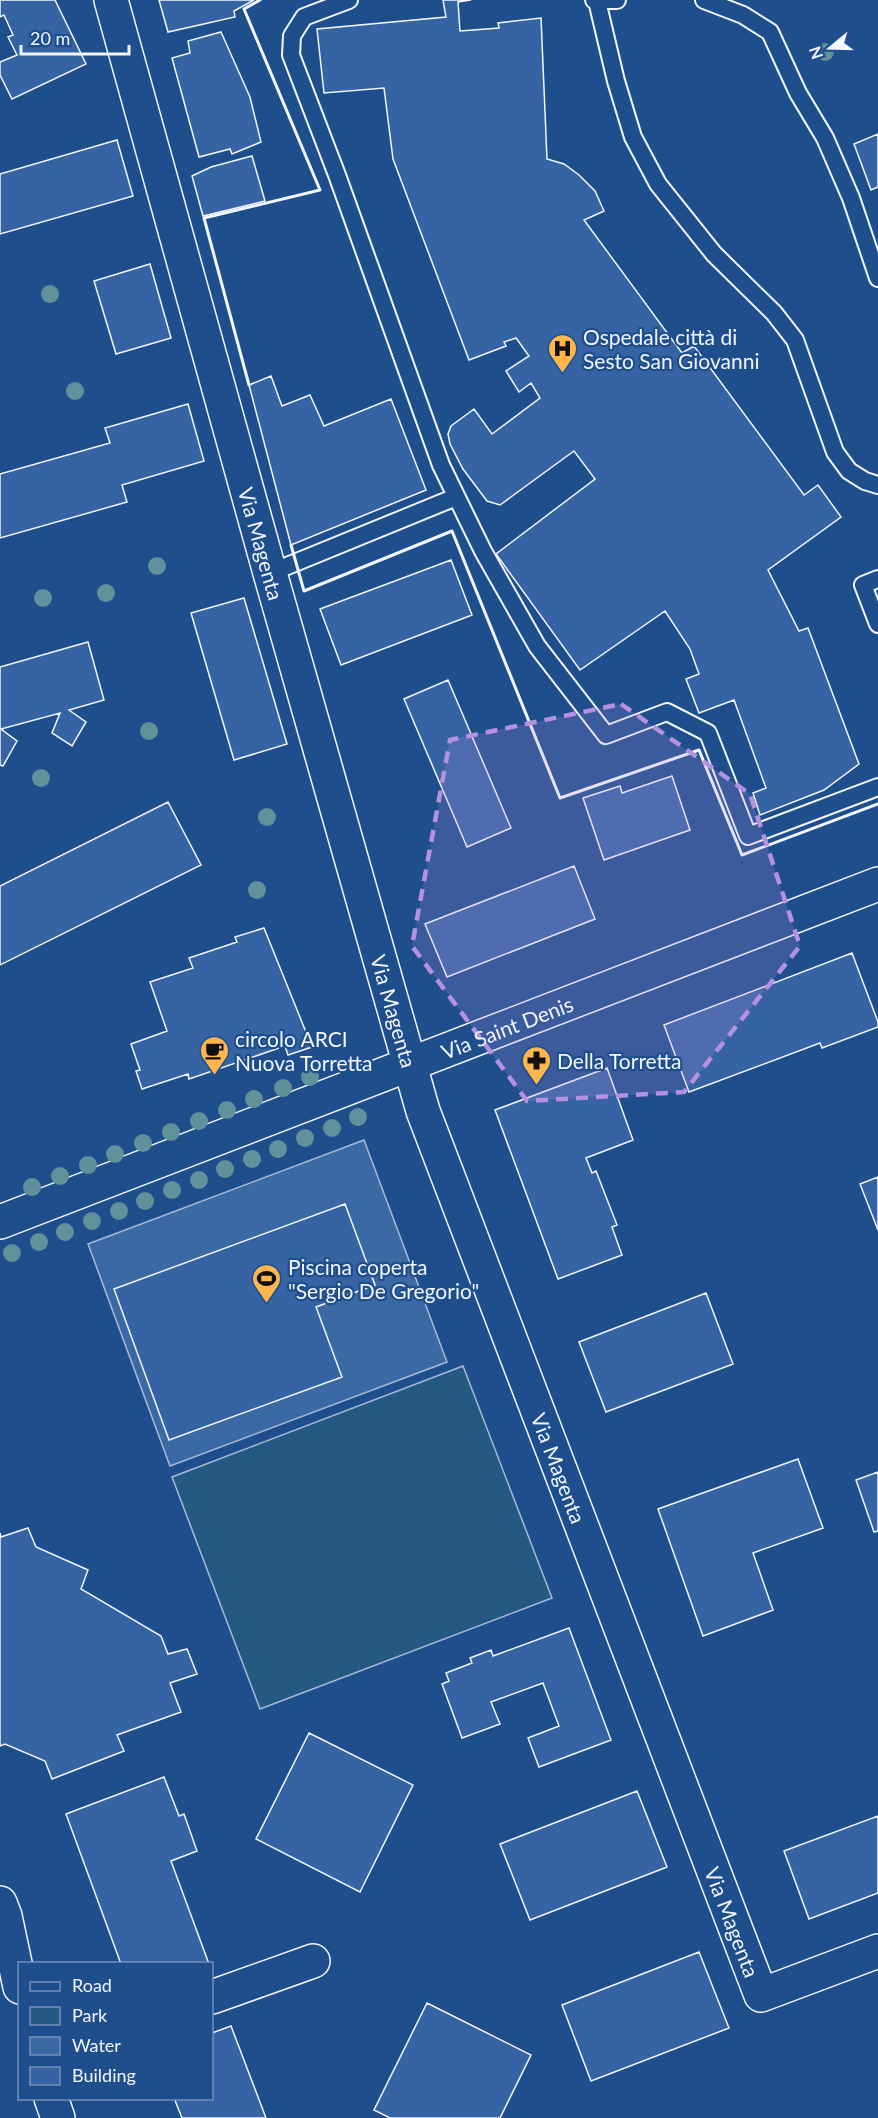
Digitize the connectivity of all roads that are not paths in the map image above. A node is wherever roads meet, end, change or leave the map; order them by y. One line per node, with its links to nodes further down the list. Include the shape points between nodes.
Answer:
1 (111, 0): 9 (street, Via Magenta)
2 (350, 0): 8 (lane, via 304,17 292,36 291,55)
3 (617, 0): 5 (lane)
4 (704, 0): 6 (lane, via 743,15 770,33 798,93 825,138 851,198)
5 (595, 1): 7 (lane, via 633,137 658,184 714,254 774,313 795,340 835,452 849,471)
6 (878, 278)
7 (878, 485)
8 (456, 497): 9 (lane); 12 (lane, via 537,646 606,735 667,712 708,733 748,836)
9 (270, 573): 14 (street, Via Magenta)
10 (878, 579): 11 (lane, via 863,585)
11 (878, 624)
12 (878, 787)
13 (878, 884): 14 (street, Via Saint Denis)
14 (409, 1064): 15 (street, Via Saint Denis); 17 (street, Via Magenta, via 423,1111 761,1995)
15 (0, 1222)
16 (0, 1903): 19 (street)
17 (878, 1951)
18 (313, 1961): 20 (street)
19 (18, 1979)
20 (213, 1997)
21 (52, 2100): 22 (street)
22 (57, 2118)

